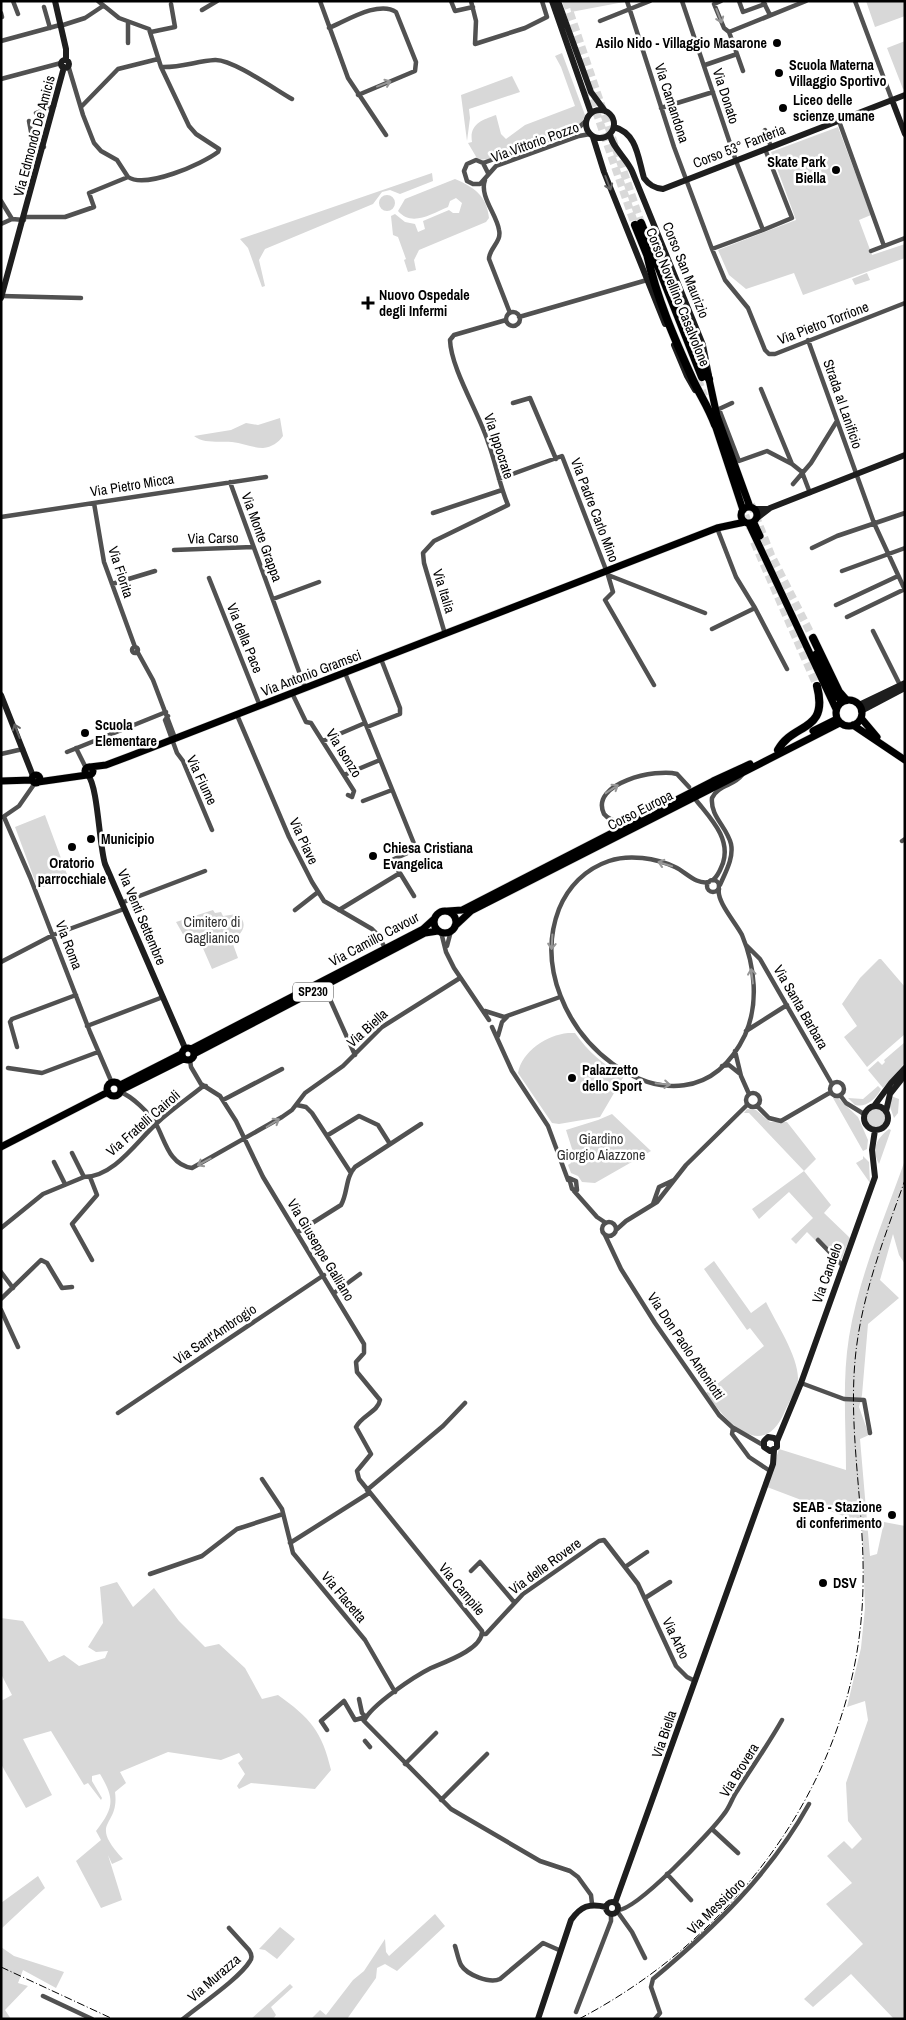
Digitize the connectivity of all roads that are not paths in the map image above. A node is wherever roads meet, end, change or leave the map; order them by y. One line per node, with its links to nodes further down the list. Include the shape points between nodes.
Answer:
1 (14, 1): 25 (street)
2 (98, 1): 20 (street)
3 (217, 1): 23 (street)
4 (320, 1): 31 (street)
5 (451, 1): 22 (street, via 455,11)
6 (471, 1): 22 (street)
7 (542, 1): 22 (street, via 547,18 475,44)
8 (552, 1): 53 (street)
9 (558, 1): 51 (street, via 591,92)
10 (627, 1): 24 (street, Via Camandona)
11 (682, 1): 39 (street, Via Donato)
12 (721, 1): 33 (street, one-way to 33, via 714,4 724,28)
13 (739, 1): 18 (street, via 743,12)
14 (806, 1): 26 (street)
15 (855, 1): 47 (street)
16 (56, 2): 29 (street, Via Edmondo De Amicis)
17 (649, 2): 24 (street)
18 (764, 3): 26 (street)
19 (171, 4): 32 (street, via 175,27)
20 (103, 6): 28 (street); 29 (street, via 90,16)
21 (44, 7): 30 (street)
22 (473, 7)
23 (202, 10)
24 (629, 10): 27 (street); 50 (street, Via Camandona)
25 (18, 14)
26 (770, 15): 33 (street)
27 (600, 21)
28 (128, 23): 32 (street); 35 (street)
29 (60, 25): 30 (street); 38 (street, Via Edmondo De Amicis)
30 (50, 28): 34 (street)
31 (329, 28): 44 (street); 44 (street, one-way to 31, via 415,71 416,62 396,12 391,8 373,10)
32 (151, 32): 37 (street)
33 (729, 32): 36 (street)
34 (1, 41)
35 (128, 42)
36 (737, 54): 39 (street); 41 (street)
37 (158, 59): 40 (street); 49 (street, via 118,69)
38 (65, 64): 42 (street); 48 (street, Via Edmondo De Amicis); 49 (street)
39 (705, 65): 43 (street, Via Donato)
40 (161, 67): 46 (street, via 174,68 218,60 242,69); 68 (street, via 189,126 219,149 216,154 168,175 135,181)
41 (743, 71)
42 (1, 79)
43 (713, 92): 50 (street); 65 (street, Via Donato)
44 (358, 95): 61 (street)
45 (905, 95): 47 (street, Corso 53° Fanteria)
46 (292, 99)
47 (892, 100): 56 (street, Corso 53° Fanteria); 60 (street)
48 (55, 106): 52 (street); 63 (street, Via Edmondo De Amicis)
49 (80, 107): 68 (street, via 94,143 117,160)
50 (661, 108): 70 (street, Via Camandona)
51 (605, 111): 53 (street); 57 (street, via 613,119)
52 (36, 113)
53 (591, 113): 55 (street)
54 (29, 121): 63 (street, via 30,145)
55 (586, 121): 62 (street); 66 (street, Via Vittorio Pozzo, via 576,130)
56 (839, 121): 64 (street, Corso 53° Fanteria); 79 (street)
57 (614, 126): 59 (street); 70 (street, Corso 53° Fanteria, via 628,133 644,178 652,186 663,189)
58 (765, 130): 64 (street)
59 (610, 134): 62 (street, via 600,138); 92 (street, Corso San Maurizio, via 632,171 703,345)
60 (905, 134)
61 (386, 135)
62 (591, 135): 67 (street, Via Vittorio Pozzo, via 579,136 496,166); 83 (street, one-way to 83)
63 (44, 147): 74 (street, Via Edmondo De Amicis)
64 (768, 148): 65 (street, Corso 53° Fanteria); 77 (street, via 792,218)
65 (736, 161): 70 (street, Corso 53° Fanteria); 77 (street, Via Donato)
66 (483, 163): 67 (street); 71 (street, via 474,160 465,167 465,178)
67 (488, 173): 69 (street)
68 (128, 178): 74 (street, via 89,193 94,208 65,217)
69 (485, 180): 71 (street); 72 (street)
70 (686, 180): 80 (street, Via Camandona)
71 (477, 184): 72 (street)
72 (484, 192): 88 (street, via 500,235 489,259)
73 (1, 202): 75 (street)
74 (24, 218): 75 (street); 84 (street, Via Edmondo De Amicis)
75 (12, 219): 76 (street)
76 (1, 224)
77 (763, 230): 80 (street)
78 (905, 238): 79 (street)
79 (884, 246): 81 (street)
80 (712, 249): 87 (street, Via Camandona, via 725,280)
81 (871, 250)
82 (647, 254): 92 (highway, Corso Novellino Casalvolone); 92 (highway, Corso Novellino Casalvolone, via 638,224 647,238); 97 (highway, via 656,288)
83 (647, 280): 89 (street); 97 (street, via 687,376)
84 (1, 297): 85 (street)
85 (81, 298)
86 (905, 304): 91 (street, Via Pietro Torrione)
87 (748, 308): 91 (street, Via Pietro Torrione, via 769,354)
88 (510, 313): 89 (street, via 514,312); 90 (street)
89 (519, 317): 90 (street, via 514,325 509,325)
90 (506, 320): 104 (street, Via Ippocrate, via 452,337 450,344 488,441)
91 (808, 340): 96 (street, Strada al Lanificio)
92 (703, 378): 110 (main road, Corso San Maurizio)
93 (761, 389): 100 (street)
94 (513, 403): 99 (street, via 530,398)
95 (732, 403): 100 (street, via 719,409 739,460 766,451)
96 (837, 421): 101 (street); 102 (street, Strada al Lanificio)
97 (714, 425): 112 (main road)
98 (905, 455): 102 (street)
99 (556, 458): 104 (street); 128 (street, Via Padre Carlo Mino, via 562,456)
100 (792, 464): 101 (street)
101 (802, 472): 106 (street); 108 (street)
102 (856, 474): 108 (street); 117 (street, Strada al Lanificio)
103 (266, 477): 105 (street, Via Pietro Micca)
104 (498, 479): 107 (street, Via Ippocrate)
105 (230, 482): 109 (street, Via Pietro Micca); 120 (street, Via Monte Grappa)
106 (793, 484)
107 (502, 490): 113 (street); 124 (street, Via Ippocrate, via 508,505 434,541)
108 (810, 492): 111 (street)
109 (94, 503): 115 (street, Via Pietro Micca); 132 (street, Via Fiorita, via 104,562)
110 (752, 508): 111 (street); 112 (main road); 116 (main road, Corso San Maurizio)
111 (768, 509): 116 (street)
112 (742, 512): 116 (main road); 118 (main road)
113 (433, 513)
114 (905, 513): 117 (street)
115 (1, 517)
116 (751, 522): 118 (main road); 152 (main road, via 835,694); 155 (main road)
117 (874, 523): 121 (street); 125 (street, Strada al Lanificio)
118 (728, 524): 119 (main road, Via Antonio Gramsci)
119 (717, 528): 128 (main road, Via Antonio Gramsci); 136 (street, via 736,577)
120 (253, 547): 123 (street, Via Carso); 134 (street, Via Monte Grappa)
121 (812, 548)
122 (905, 548): 125 (street)
123 (174, 550)
124 (423, 553): 141 (street, Via Italia)
125 (887, 554): 127 (street); 129 (street, Strada al Lanificio)
126 (155, 571): 132 (street)
127 (842, 571)
128 (608, 574): 137 (street); 141 (main road, Via Antonio Gramsci); 146 (street, via 613,592 605,600)
129 (898, 576): 133 (street, Strada al Lanificio); 135 (street)
130 (209, 578): 154 (street, Via della Pace)
131 (319, 582): 134 (street, Via Monte Grappa)
132 (112, 584): 157 (street, Via Fiorita, via 136,649)
133 (905, 589): 138 (street)
134 (273, 599): 149 (street, Via Monte Grappa)
135 (836, 605)
136 (755, 608): 139 (street); 144 (street)
137 (705, 613)
138 (846, 617)
139 (712, 629)
140 (873, 631): 147 (street)
141 (445, 634): 143 (main road, Via Antonio Gramsci)
142 (813, 638): 152 (highway)
143 (380, 659): 145 (main road, Via Antonio Gramsci); 160 (street, via 400,714)
144 (787, 669)
145 (345, 673): 149 (main road, Via Antonio Gramsci); 160 (street)
146 (654, 685)
147 (903, 685): 156 (street)
148 (817, 686): 166 (highway, via 820,704 817,715 811,724 782,743)
149 (305, 688): 150 (main road, Via Antonio Gramsci)
150 (292, 693): 154 (main road, Via Antonio Gramsci); 163 (street, Via Isonzo, via 306,722 311,723)
151 (1, 695): 153 (street)
152 (844, 701): 155 (main road); 156 (main road, via 853,701)
153 (3, 705): 165 (street, one-way to 153)
154 (260, 706): 158 (main road, Via Antonio Gramsci)
155 (836, 709): 159 (main road)
156 (860, 711): 161 (main road); 169 (main road, via 871,731)
157 (167, 714): 162 (street, Via Fiorita); 164 (street)
158 (238, 715): 162 (main road, Via Antonio Gramsci); 189 (street, Via Piave, via 296,852)
159 (839, 721): 161 (main road); 166 (main road, Corso Europa); 173 (main road, Corso Europa)
160 (366, 725): 163 (street); 170 (street)
161 (853, 725): 171 (main road)
162 (173, 739): 172 (main road, Via Antonio Gramsci); 184 (street, Via Fiume)
163 (323, 741): 174 (street, Via Isonzo)
164 (76, 748): 167 (street); 172 (street)
165 (23, 749): 168 (street); 175 (street)
166 (778, 750): 182 (main road, Corso Europa)
167 (67, 752)
168 (1, 754)
169 (905, 755)
170 (380, 760): 174 (street); 178 (street)
171 (905, 760)
172 (89, 771): 175 (main road, Via Antonio Gramsci); 191 (street, Via Venti Settembre, via 104,860)
173 (742, 774): 188 (street, via 738,780 718,789 712,798 713,812 731,844 730,858); 196 (main road, Corso Europa, via 471,911)
174 (344, 775): 179 (street, Via Isonzo, via 355,794 352,797)
175 (35, 779): 176 (main road, Via Antonio Gramsci); 183 (street, via 19,806)
176 (1, 780)
177 (690, 787): 182 (street, one-way to 177, via 617,821 604,814 602,799 615,786 658,772 677,774)
178 (392, 790): 181 (street); 186 (street, via 415,848 393,859)
179 (348, 795)
180 (696, 800): 187 (street, via 725,845 718,876)
181 (364, 802)
182 (653, 811): 194 (main road, Corso Europa, via 462,910)
183 (3, 817): 198 (street, Via Roma)
184 (212, 830)
185 (205, 871): 191 (street)
186 (400, 872): 190 (street); 193 (street)
187 (711, 881): 188 (street); 188 (street, via 707,886 710,891 716,892); 207 (street, one-way to 207, via 697,881 662,862 632,858 609,861 580,877 563,899 553,932 552,961)
188 (719, 887): 199 (street, via 718,898 733,918)
189 (318, 892): 192 (street); 193 (street, Via Piave, via 324,901)
190 (414, 896)
191 (123, 906): 198 (street); 206 (street, Via Venti Settembre)
192 (295, 910)
193 (339, 910): 200 (street, Via Piave, via 372,929)
194 (448, 911): 195 (main road, via 441,911); 196 (main road, via 454,915)
195 (434, 919): 197 (main road, Via Camillo Cavour); 197 (main road)
196 (453, 928): 197 (main road); 201 (street)
197 (435, 930): 200 (main road, Via Camillo Cavour / SP230); 201 (street); 204 (main road, Via Camillo Cavour / SP230)
198 (53, 935): 202 (street); 205 (street, Via Roma)
199 (745, 944): 208 (street, Via Santa Barbara, via 760,959); 215 (street, one-way to 199, via 754,996)
200 (385, 948): 220 (main road, Via Camillo Cavour / SP230)
201 (446, 949): 203 (street)
202 (1, 962)
203 (460, 978): 209 (street); 221 (street, Via Biella, via 382,1027)
204 (324, 986): 220 (main road, Via Camillo Cavour / SP230); 221 (street)
205 (76, 995): 213 (street, Via Roma); 217 (street, via 12,1019)
206 (162, 996): 213 (street); 220 (street, Via Venti Settembre)
207 (560, 997): 212 (street, via 508,1016); 222 (street, one-way to 222, via 570,1018 591,1046 611,1064 634,1076 658,1083 687,1084 709,1076)
208 (787, 1005): 215 (street); 229 (street, Via Santa Barbara)
209 (484, 1011): 210 (street); 211 (street)
210 (494, 1015): 211 (street); 212 (street)
211 (489, 1020): 214 (street)
212 (501, 1022): 214 (street); 216 (street)
213 (87, 1026): 219 (street, Via Roma)
214 (492, 1028): 216 (street)
215 (746, 1031): 218 (street)
216 (498, 1040): 255 (street, via 512,1071 548,1126)
217 (17, 1047)
218 (735, 1050): 222 (street); 227 (street)
219 (98, 1052): 223 (street, via 42,1073); 228 (street, Via Roma)
220 (187, 1054): 230 (street, Via Giuseppe Galliano, via 201,1084); 231 (main road, Via Camillo Cavour / SP230)
221 (354, 1055): 237 (street, Via Biella, via 305,1094)
222 (721, 1066): 227 (street, via 729,1065)
223 (8, 1068)
224 (905, 1068): 240 (street)
225 (282, 1069): 236 (street)
226 (905, 1075): 241 (street, via 890,1094)
227 (741, 1076): 234 (street)
228 (112, 1083): 231 (main road); 232 (main road)
229 (832, 1084): 233 (street); 235 (street, via 842,1084 844,1089)
230 (206, 1086): 236 (street, Via Giuseppe Galliano); 243 (street, Via Fratelli Cairoli)
231 (120, 1089): 232 (main road, Via Camillo Cavour / SP230, via 115,1096); 243 (street)
232 (108, 1092): 249 (main road, Via Camillo Cavour / SP230)
233 (831, 1092): 235 (street); 239 (street, via 781,1121 769,1118)
234 (749, 1094): 238 (street, via 745,1100); 239 (street, via 758,1096 760,1102)
235 (840, 1095): 242 (street)
236 (223, 1100): 247 (street, Via Giuseppe Galliano)
237 (297, 1105): 246 (street, via 306,1107); 247 (street, Via Biella, one-way to 237)
238 (747, 1105): 239 (street); 256 (street)
239 (757, 1106)
240 (874, 1106): 241 (street); 242 (street)
241 (886, 1111): 245 (street, via 888,1119 885,1126)
242 (864, 1114): 245 (street, via 866,1125)
243 (156, 1124): 247 (street, Via Biella, one-way to 243, via 196,1166 187,1167 170,1153); 254 (street, Via Fratelli Cairoli, via 124,1158)
244 (421, 1124): 248 (street)
245 (875, 1130): 272 (street, Via Candelo, via 872,1150 874,1177)
246 (328, 1135): 248 (street, via 359,1116 378,1125); 252 (street)
247 (247, 1139): 266 (street, Via Giuseppe Galliano, via 263,1177)
248 (390, 1144): 252 (street)
249 (1, 1148)
250 (72, 1153): 253 (street)
251 (54, 1162): 257 (street)
252 (351, 1173): 266 (street, via 341,1205)
253 (84, 1177): 254 (street, Via Fratelli Cairoli); 257 (street, Via Fratelli Cairoli)
254 (90, 1177): 271 (street, via 97,1195 72,1224)
255 (571, 1179): 258 (street); 258 (street, via 576,1181)
256 (675, 1179): 259 (street, via 663,1196); 259 (street, via 659,1187)
257 (65, 1184): 264 (street, Via Fratelli Cairoli, via 43,1194)
258 (576, 1190): 260 (street)
259 (651, 1205): 261 (street)
260 (597, 1217): 262 (street); 265 (street, Via Don Paolo Antoniotti)
261 (626, 1221): 263 (street); 267 (street)
262 (606, 1223): 263 (street); 265 (street)
263 (614, 1224): 267 (street)
264 (1, 1228)
265 (602, 1229): 268 (street, Via Don Paolo Antoniotti)
266 (298, 1232): 275 (street, Via Giuseppe Galliano)
267 (615, 1232): 268 (street); 270 (street)
268 (605, 1235): 270 (street, Via Don Paolo Antoniotti)
269 (818, 1240): 272 (street)
270 (613, 1255): 286 (street, Via Don Paolo Antoniotti, via 655,1323)
271 (92, 1260)
272 (843, 1266): 282 (street, Via Candelo)
273 (1, 1272): 277 (street)
274 (360, 1274): 278 (street)
275 (324, 1275): 278 (street, Via Giuseppe Galliano); 285 (street, Via Sant'Ambrogio)
276 (72, 1287): 277 (street, via 62,1288 41,1260)
277 (13, 1288): 279 (street)
278 (334, 1292): 284 (street, Via Giuseppe Galliano, via 364,1344 364,1353 356,1362 357,1372 380,1400)
279 (1, 1299)
280 (1, 1310): 281 (street)
281 (18, 1347)
282 (802, 1383): 287 (street, via 844,1399 864,1400); 289 (street, Via Candelo, via 786,1421)
283 (465, 1403): 294 (street)
284 (378, 1407): 294 (street, Via Campile, via 363,1417 356,1427 371,1454 356,1474)
285 (118, 1413)
286 (731, 1431): 288 (street, Via Don Paolo Antoniotti); 292 (street, via 749,1457)
287 (870, 1433)
288 (753, 1438): 289 (street, Via Don Paolo Antoniotti); 290 (street, Via Don Paolo Antoniotti)
289 (772, 1439): 290 (street); 291 (street)
290 (765, 1447): 291 (street); 292 (street, via 770,1458)
291 (774, 1450): 292 (street)
292 (770, 1470): 306 (street, Via Biella)
293 (262, 1479): 295 (street, Via Flacetta)
294 (368, 1492): 297 (street); 305 (street, Via Campile, via 480,1627)
295 (283, 1514): 297 (street, Via Flacetta); 301 (street, via 237,1529 202,1556)
296 (604, 1540): 299 (street, Via Arbo); 304 (street, Via delle Rovere, via 546,1576)
297 (290, 1543): 307 (street, Via Flacetta, via 299,1563 370,1647)
298 (648, 1552): 299 (street)
299 (625, 1567): 303 (street, Via Arbo)
300 (471, 1571): 304 (street, via 480,1562)
301 (150, 1574)
302 (670, 1582): 303 (street)
303 (645, 1598): 306 (street, Via Arbo, via 676,1666)
304 (514, 1602): 305 (street, Via delle Rovere, via 486,1634)
305 (482, 1634): 307 (street, Via Campile, via 469,1649)
306 (696, 1681): 325 (street, Via Biella)
307 (395, 1692): 309 (street, Via Campile)
308 (359, 1698): 309 (street)
309 (365, 1719): 311 (street, via 356,1720 344,1701 321,1721); 316 (street)
310 (782, 1720): 319 (street, Via Brovera, via 728,1809)
311 (327, 1730)
312 (436, 1732): 316 (street)
313 (365, 1741): 314 (street)
314 (370, 1747)
315 (487, 1754): 317 (street)
316 (405, 1764): 317 (street)
317 (441, 1800): 323 (street, via 533,1858 570,1871 591,1894)
318 (809, 1804): 332 (street, Via Messidoro, via 780,1851 752,1887 653,1979 651,1987 660,2008)
319 (712, 1829): 320 (street); 321 (street, Via Brovera)
320 (738, 1854)
321 (666, 1874): 322 (street); 325 (street, Via Brovera, via 632,1904)
322 (691, 1900)
323 (592, 1904): 324 (street); 328 (street, via 582,1907 571,1920)
324 (606, 1907): 325 (street, via 606,1911); 325 (street, via 609,1902)
325 (615, 1910): 329 (street, via 632,1932); 331 (street, Via Biella)
326 (229, 1928): 334 (street, Via Murazza, via 249,1950 250,1961)
327 (455, 1946): 328 (street, via 463,1968 493,1981 500,1979 543,1943)
328 (559, 1950): 335 (street)
329 (645, 1958)
330 (43, 1996): 333 (street)
331 (576, 2012)
332 (659, 2018)
333 (92, 2019)
334 (183, 2019)
335 (538, 2019)

